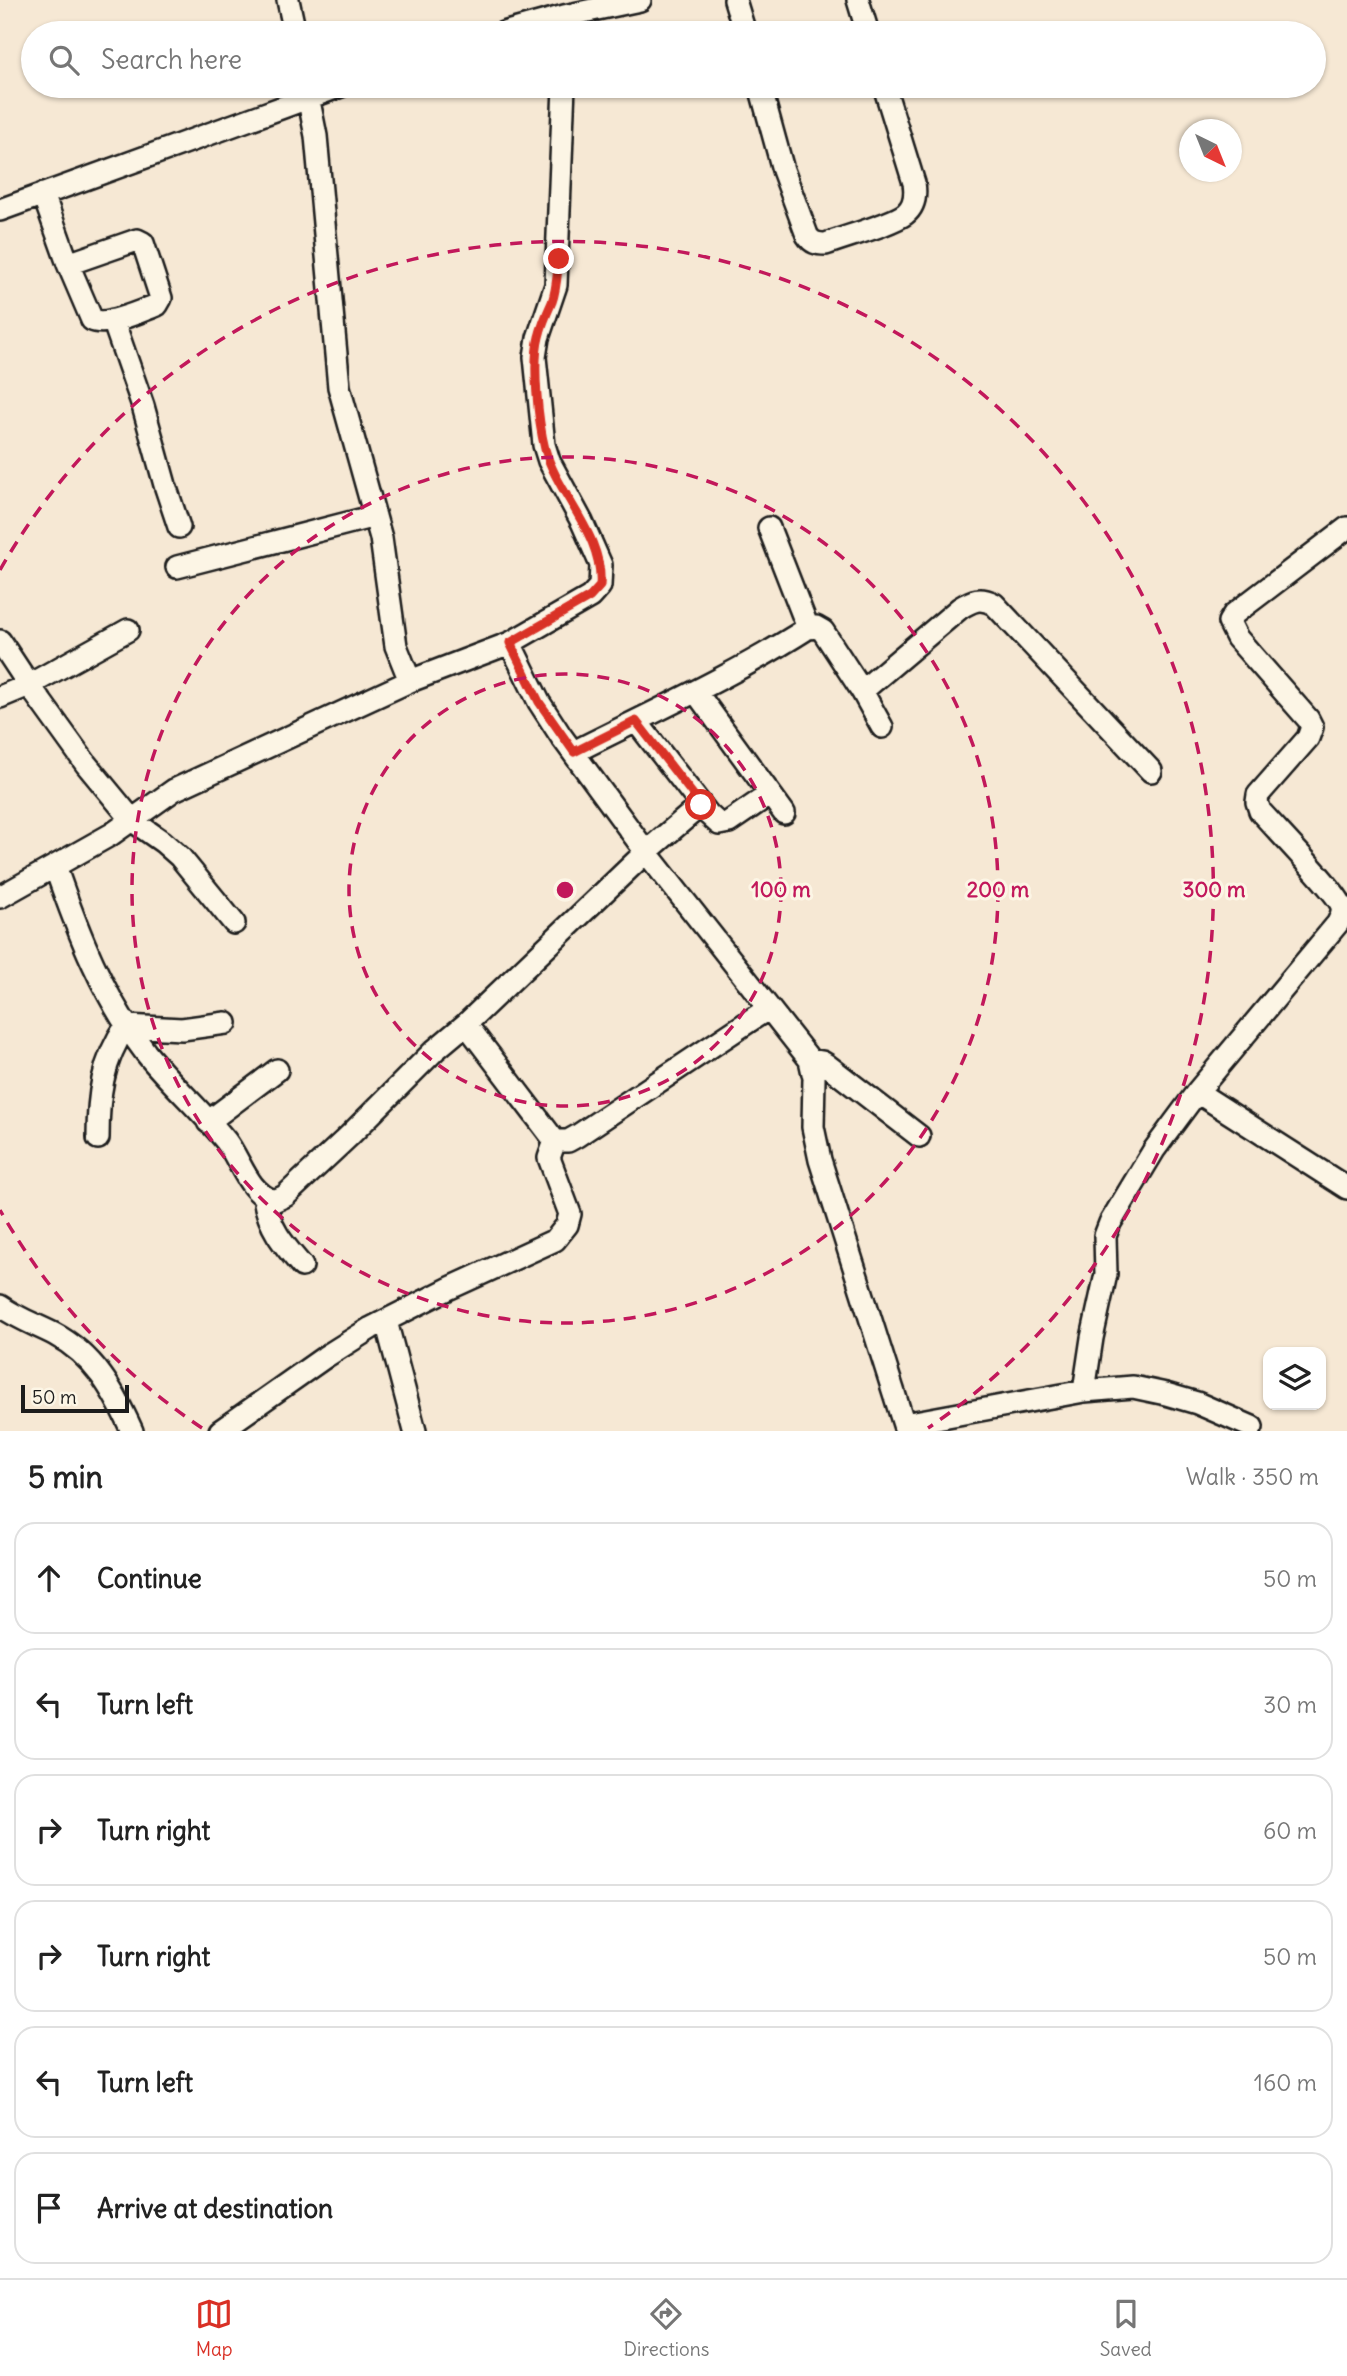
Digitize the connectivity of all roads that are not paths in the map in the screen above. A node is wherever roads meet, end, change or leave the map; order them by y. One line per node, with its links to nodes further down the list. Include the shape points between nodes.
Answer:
1 (288, 0): 6 (street)
2 (640, 0): 5 (street)
3 (735, 0): 8 (street)
4 (858, 0): 9 (street)
5 (564, 16): 7 (street)
6 (292, 21)
7 (546, 21)
8 (741, 21)
9 (864, 21)
10 (289, 98): 15 (street)
11 (308, 98): 19 (street, via 316,136 339,387)
12 (564, 98): 27 (street, via 556,285 535,357 544,446 601,565 600,586 590,597)
13 (763, 98): 14 (street, via 807,235 820,244 903,215 913,202 914,183)
14 (888, 98)
15 (43, 194): 16 (street); 17 (street)
16 (0, 210)
17 (68, 264): 18 (street, via 92,320); 18 (street, via 137,240 143,243 160,298 157,305)
18 (113, 320): 20 (street)
19 (375, 516): 23 (street); 28 (street, via 396,646)
20 (179, 527)
21 (769, 528): 24 (street)
22 (1347, 528): 51 (street, via 1229,622 1237,638 1312,727 1308,738 1258,795 1260,811 1328,887 1342,905 1342,914)
23 (177, 567)
24 (808, 628): 30 (street, via 823,631); 31 (street)
25 (128, 630): 29 (street)
26 (0, 642): 29 (street)
27 (510, 643): 28 (street); 35 (street, via 539,702)
28 (410, 681): 40 (street, via 174,790)
29 (29, 685): 32 (street); 40 (street)
30 (862, 691): 34 (street); 36 (street, via 960,608 974,599 986,600)
31 (696, 692): 33 (street); 37 (street)
32 (0, 697)
33 (636, 721): 35 (street); 38 (street)
34 (882, 727)
35 (574, 752): 41 (street)
36 (1151, 771)
37 (770, 794): 38 (street, via 719,824); 39 (street)
38 (701, 805): 41 (street)
39 (784, 813)
40 (133, 821): 42 (street); 44 (street, via 180,857)
41 (646, 852): 45 (street); 47 (street)
42 (55, 866): 43 (street); 48 (street, via 76,929)
43 (0, 897)
44 (234, 923)
45 (769, 1008): 49 (street); 55 (street, via 577,1136)
46 (226, 1023): 48 (street, via 182,1029)
47 (467, 1024): 55 (street); 57 (street, via 285,1196 274,1202)
48 (126, 1026): 52 (street); 54 (street, via 106,1065)
49 (810, 1060): 53 (street, via 822,1062); 63 (street, via 813,1127 820,1160)
50 (277, 1070): 52 (street)
51 (1197, 1092): 56 (street); 61 (street, via 1154,1150 1105,1236 1106,1275)
52 (208, 1122): 57 (street)
53 (919, 1136)
54 (98, 1138)
55 (555, 1141): 60 (street, via 549,1158 570,1214 562,1234)
56 (1347, 1188)
57 (264, 1198): 58 (street, via 277,1237)
58 (302, 1266)
59 (0, 1306): 64 (street, via 82,1353 107,1382)
60 (386, 1321): 65 (street, via 325,1357); 66 (street)
61 (1084, 1391): 62 (street, via 1133,1387 1166,1394); 63 (street)
62 (1252, 1427)
63 (905, 1428)
64 (132, 1431)
65 (220, 1431)
66 (415, 1431)

